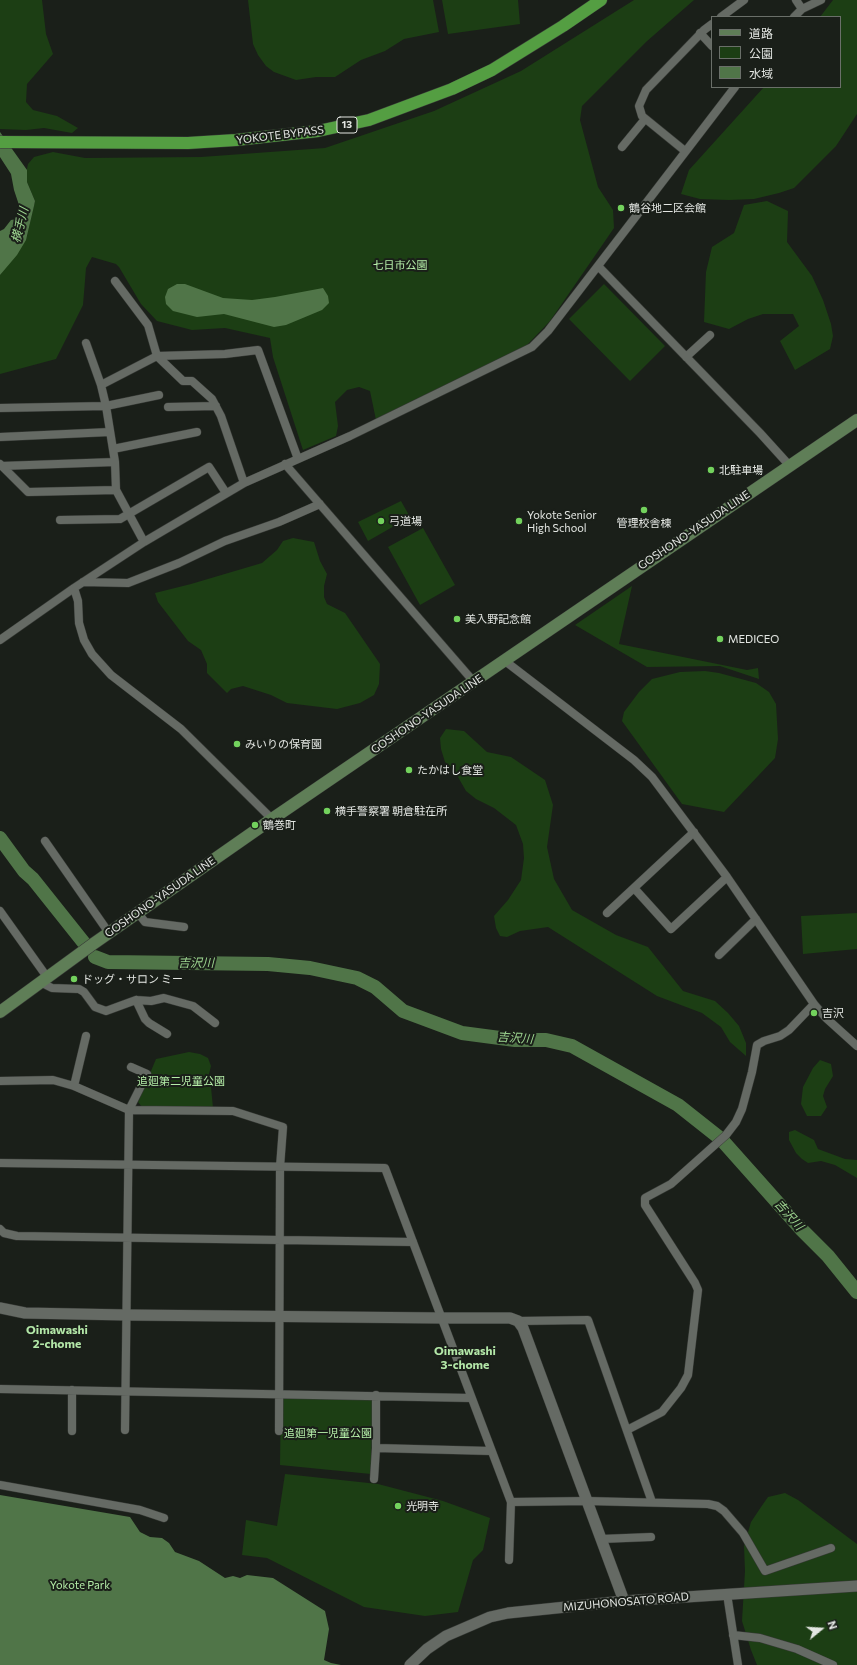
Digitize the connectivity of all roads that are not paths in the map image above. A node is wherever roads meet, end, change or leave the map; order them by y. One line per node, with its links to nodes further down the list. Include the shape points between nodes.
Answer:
1 (601, 0): 13 (highway, YOKOTE BYPASS / 13, via 492,70 452,90 369,120 318,131 188,143)
2 (744, 0): 6 (street)
3 (796, 0): 5 (street)
4 (821, 0): 5 (street)
5 (802, 9): 7 (street)
6 (722, 16)
7 (795, 16)
8 (711, 25): 9 (street)
9 (700, 33): 10 (street); 12 (street, via 646,90 638,106)
10 (711, 45)
11 (734, 88): 15 (street)
12 (645, 118): 14 (street); 15 (street)
13 (0, 142)
14 (622, 147)
15 (685, 151): 16 (street)
16 (598, 266): 21 (street); 33 (street, via 548,331 532,347)
17 (115, 280): 20 (street, via 148,325)
18 (710, 335): 21 (street)
19 (86, 343): 22 (street)
20 (157, 356): 22 (street); 25 (street, via 183,381 192,382 212,399); 33 (street, via 225,354 258,350)
21 (686, 357): 37 (street)
22 (101, 385): 24 (street)
23 (159, 395): 24 (street)
24 (106, 406): 27 (street); 29 (street)
25 (216, 406): 26 (street); 38 (street)
26 (168, 407)
27 (0, 408)
28 (857, 420): 37 (main road, GOSHONO-YASUDA LINE)
29 (110, 432): 31 (street); 32 (street)
30 (197, 432): 32 (street)
31 (0, 437)
32 (113, 449): 34 (street)
33 (298, 459): 35 (street)
34 (115, 462): 36 (street); 39 (street)
35 (285, 464): 38 (street); 41 (street)
36 (0, 465): 39 (street, via 28,492)
37 (789, 465): 48 (main road, GOSHONO-YASUDA LINE)
38 (244, 483): 40 (street)
39 (116, 490): 42 (street)
40 (226, 493): 42 (street, via 209,467); 44 (street)
41 (320, 504): 45 (street, via 225,541 128,584); 49 (street)
42 (129, 514): 43 (street, via 120,519); 44 (street)
43 (60, 520)
44 (144, 542): 45 (street)
45 (83, 582): 46 (street)
46 (74, 588): 47 (street); 50 (street, via 84,640 92,654 111,675 181,729)
47 (0, 640)
48 (505, 661): 49 (main road, GOSHONO-YASUDA LINE); 51 (street, via 634,760 652,777)
49 (474, 682): 50 (main road, GOSHONO-YASUDA LINE)
50 (272, 820): 56 (main road, GOSHONO-YASUDA LINE)
51 (694, 832): 53 (street); 54 (street)
52 (45, 841): 60 (street)
53 (727, 877): 54 (street, via 671,928); 58 (street)
54 (634, 888): 57 (street)
55 (0, 911): 62 (street)
56 (138, 913): 59 (street, via 145,922); 60 (main road, GOSHONO-YASUDA LINE)
57 (607, 913)
58 (756, 920): 61 (street); 64 (street)
59 (184, 927)
60 (109, 933): 62 (main road, GOSHONO-YASUDA LINE)
61 (719, 955)
62 (44, 980): 63 (street, via 52,988 79,988 95,1007 106,1011); 65 (main road, GOSHONO-YASUDA LINE)
63 (136, 1000): 66 (street, via 151,1001 164,998 186,1004); 67 (street, via 145,1019)
64 (814, 1004): 69 (street); 93 (street, via 789,1030 757,1045 742,1109 726,1135 671,1184 645,1198 645,1205 698,1290 688,1375 662,1412)
65 (0, 1012)
66 (215, 1022)
67 (167, 1034)
68 (86, 1036): 72 (street)
69 (857, 1046)
70 (131, 1067): 73 (street, via 147,1074)
71 (0, 1081): 72 (street, via 53,1080)
72 (74, 1086): 73 (street)
73 (129, 1110): 75 (street); 76 (street, via 233,1111 283,1127)
74 (0, 1163): 75 (street)
75 (130, 1165): 76 (street); 78 (street)
76 (280, 1167): 79 (street); 80 (street, via 385,1168)
77 (0, 1229): 78 (street, via 4,1233 16,1236)
78 (127, 1238): 79 (street); 82 (street)
79 (280, 1241): 80 (street); 83 (street)
80 (413, 1242): 84 (street)
81 (0, 1308): 82 (street, via 25,1312)
82 (127, 1315): 83 (street); 88 (street)
83 (280, 1316): 84 (street); 89 (street)
84 (442, 1318): 85 (street, via 510,1318); 91 (street)
85 (518, 1321): 93 (street, via 588,1320); 100 (street, via 523,1328)
86 (0, 1389): 87 (street)
87 (72, 1390): 88 (street); 94 (street)
88 (126, 1391): 89 (street); 92 (street)
89 (279, 1393): 90 (street); 95 (street)
90 (376, 1395): 91 (street); 96 (street)
91 (471, 1398): 97 (street)
92 (125, 1430)
93 (627, 1430): 102 (street)
94 (72, 1431)
95 (279, 1431)
96 (376, 1448): 97 (street); 98 (street)
97 (491, 1451): 101 (street)
98 (374, 1478)
99 (0, 1485): 103 (street, via 140,1510)
100 (587, 1501): 101 (street); 102 (street); 105 (street)
101 (511, 1502): 107 (street)
102 (652, 1502): 106 (street, via 717,1506 743,1533 766,1571)
103 (164, 1518)
104 (651, 1537): 105 (street)
105 (601, 1539): 110 (street)
106 (831, 1548)
107 (509, 1560)
108 (857, 1586): 109 (street, MIZUHONOSATO ROAD)
109 (727, 1594): 110 (street, MIZUHONOSATO ROAD); 111 (street)
110 (624, 1601): 112 (street, MIZUHONOSATO ROAD, via 490,1617 446,1636)
111 (733, 1635): 113 (street); 114 (street, via 760,1638 797,1649)
112 (410, 1665)
113 (738, 1665)
114 (833, 1665)

